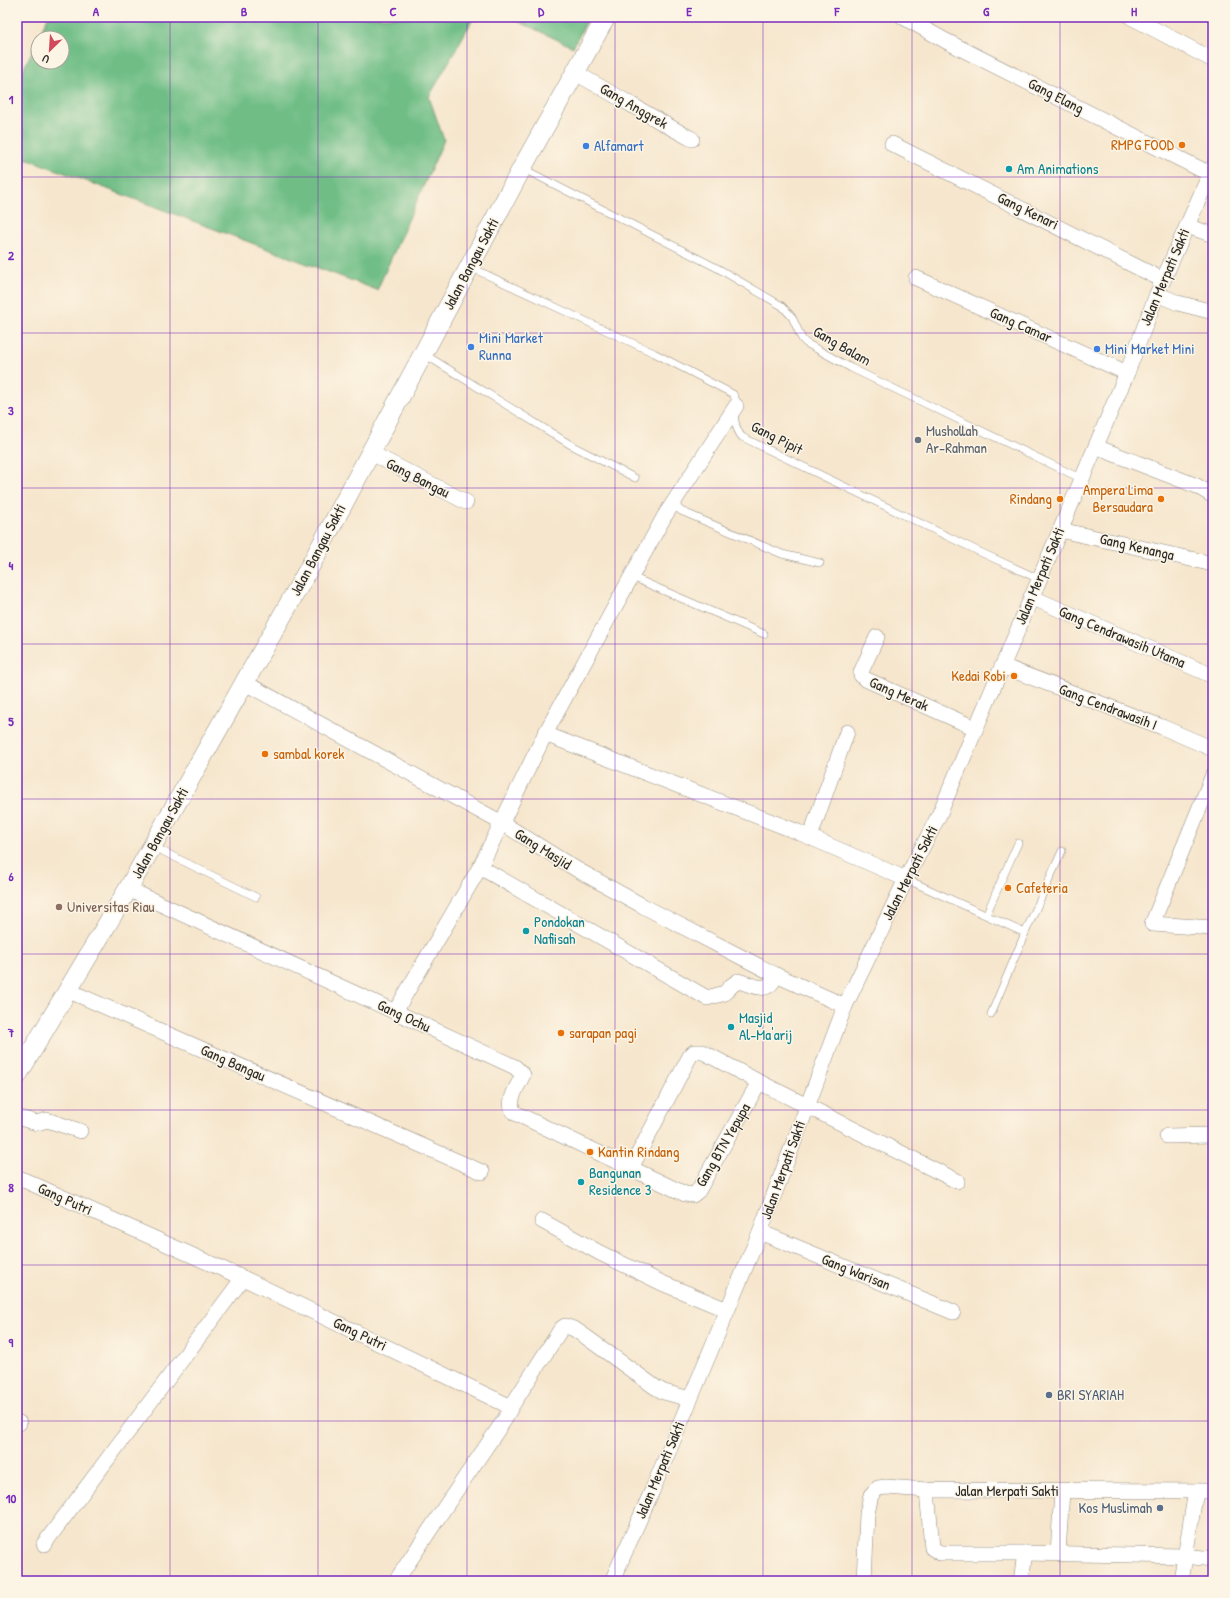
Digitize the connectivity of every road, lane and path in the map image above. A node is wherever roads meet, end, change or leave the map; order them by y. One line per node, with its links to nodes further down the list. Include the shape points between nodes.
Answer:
1 (606, 17): 5 (street, Jalan Bangau Sakti)
2 (903, 17): 9 (street, Gang Elang)
3 (1131, 17): 4 (street)
4 (1213, 60)
5 (575, 73): 6 (street, Gang Anggrek, via 611,91); 8 (street, Jalan Bangau Sakti)
6 (692, 139)
7 (892, 144): 14 (street, Gang Kenari)
8 (522, 168): 12 (street, Jalan Bangau Sakti); 23 (lane, Gang Balam, via 719,269 782,306 792,316 806,343 851,368)
9 (1211, 170): 10 (street, Jalan Merpati Sakti)
10 (1187, 226): 11 (street); 14 (street, Jalan Merpati Sakti)
11 (1213, 235)
12 (470, 267): 17 (street, Jalan Bangau Sakti); 19 (lane, Gang Pipit, via 654,353 726,390 736,398)
13 (916, 278): 18 (street, Gang Camar)
14 (1163, 280): 15 (street, Jalan Merpati Sakti)
15 (1157, 294): 16 (street, via 1178,303); 18 (street, Jalan Merpati Sakti)
16 (1213, 312)
17 (424, 353): 21 (street, Jalan Bangau Sakti); 22 (lane, via 571,445)
18 (1127, 373): 20 (street, Jalan Merpati Sakti)
19 (736, 406): 28 (street); 33 (lane, Gang Pipit, via 736,426 742,437)
20 (1096, 447): 23 (street, Jalan Merpati Sakti); 25 (street)
21 (370, 453): 27 (street, Gang Bangau); 39 (street, Jalan Bangau Sakti)
22 (635, 478)
23 (1082, 479): 29 (street, Jalan Merpati Sakti)
24 (1213, 482): 25 (street)
25 (1197, 486): 26 (street)
26 (1213, 496)
27 (466, 502)
28 (673, 504): 30 (lane, via 681,511 782,554); 32 (street)
29 (1060, 530): 31 (street, Gang Kenanga); 33 (street, Jalan Merpati Sakti)
30 (820, 562)
31 (1213, 564)
32 (632, 577): 35 (lane); 42 (street)
33 (1039, 579): 34 (street, Jalan Merpati Sakti)
34 (1032, 597): 37 (street, Jalan Merpati Sakti); 38 (street, Gang Cendrawasih Utama)
35 (764, 634)
36 (877, 637): 40 (street, Gang Merak, via 861,672 865,680)
37 (1002, 666): 40 (street, Jalan Merpati Sakti); 43 (street, Gang Cendrawasih I)
38 (1213, 676)
39 (245, 683): 45 (street, Gang Masjid); 48 (street, Jalan Bangau Sakti)
40 (975, 728): 51 (street, Jalan Merpati Sakti, via 939,816)
41 (847, 732): 46 (street)
42 (545, 734): 45 (street); 46 (street)
43 (1213, 749)
44 (1213, 775): 55 (street, via 1152,924)
45 (502, 823): 50 (street); 57 (street, Gang Masjid, via 576,869)
46 (810, 837): 51 (street)
47 (1018, 843): 54 (lane)
48 (152, 846): 52 (street, Jalan Bangau Sakti); 53 (lane)
49 (1062, 851): 56 (lane)
50 (480, 866): 57 (street, via 707,998 725,993 738,981 760,988 769,987); 60 (street)
51 (906, 878): 54 (lane); 59 (street, Jalan Merpati Sakti)
52 (128, 888): 58 (street, Jalan Bangau Sakti); 60 (street, Gang Ochu)
53 (256, 897)
54 (986, 915): 56 (lane)
55 (1213, 928)
56 (1025, 933): 61 (lane)
57 (776, 976): 59 (street, Gang Masjid)
58 (67, 990): 62 (street, Jalan Bangau Sakti); 70 (street, Gang Bangau)
59 (845, 1006): 64 (street, Jalan Merpati Sakti)
60 (395, 1012): 69 (street, Gang Ochu, via 515,1067 523,1076 511,1104 511,1109 515,1113)
61 (991, 1014)
62 (17, 1076)
63 (759, 1082): 64 (street); 69 (street, Gang BTN Yepupa, via 698,1191 692,1195 685,1194); 69 (street, via 703,1052 694,1052)
64 (806, 1106): 72 (street); 74 (street, Jalan Merpati Sakti)
65 (17, 1117): 66 (street, via 37,1123 47,1120)
66 (80, 1131)
67 (1213, 1135): 68 (street)
68 (1167, 1136)
69 (631, 1168)
70 (482, 1172)
71 (17, 1178): 75 (street, Gang Putri)
72 (957, 1182)
73 (542, 1221): 76 (street, via 600,1253)
74 (760, 1232): 76 (street, Jalan Merpati Sakti); 77 (street, Gang Warisan)
75 (242, 1278): 79 (street, Gang Putri); 84 (street)
76 (727, 1310): 78 (street, Jalan Merpati Sakti)
77 (953, 1312)
78 (690, 1399): 79 (street, via 656,1387 586,1337 566,1326 561,1329); 90 (street, Jalan Merpati Sakti)
79 (511, 1407): 89 (street)
80 (927, 1490): 81 (street, Jalan Merpati Sakti); 85 (street, via 931,1544 935,1551 946,1554); 91 (street, Jalan Merpati Sakti, via 886,1487 874,1491 869,1499 867,1514)
81 (1062, 1491): 82 (street, Jalan Merpati Sakti); 86 (street)
82 (1196, 1491): 83 (street, Jalan Merpati Sakti); 87 (street)
83 (1213, 1491)
84 (44, 1544)
85 (1026, 1553): 86 (street); 92 (street)
86 (1058, 1553): 87 (street)
87 (1184, 1556): 88 (street); 93 (street)
88 (1213, 1559)
89 (396, 1581)
90 (612, 1581)
91 (864, 1581)
92 (1021, 1581)
93 (1181, 1581)

